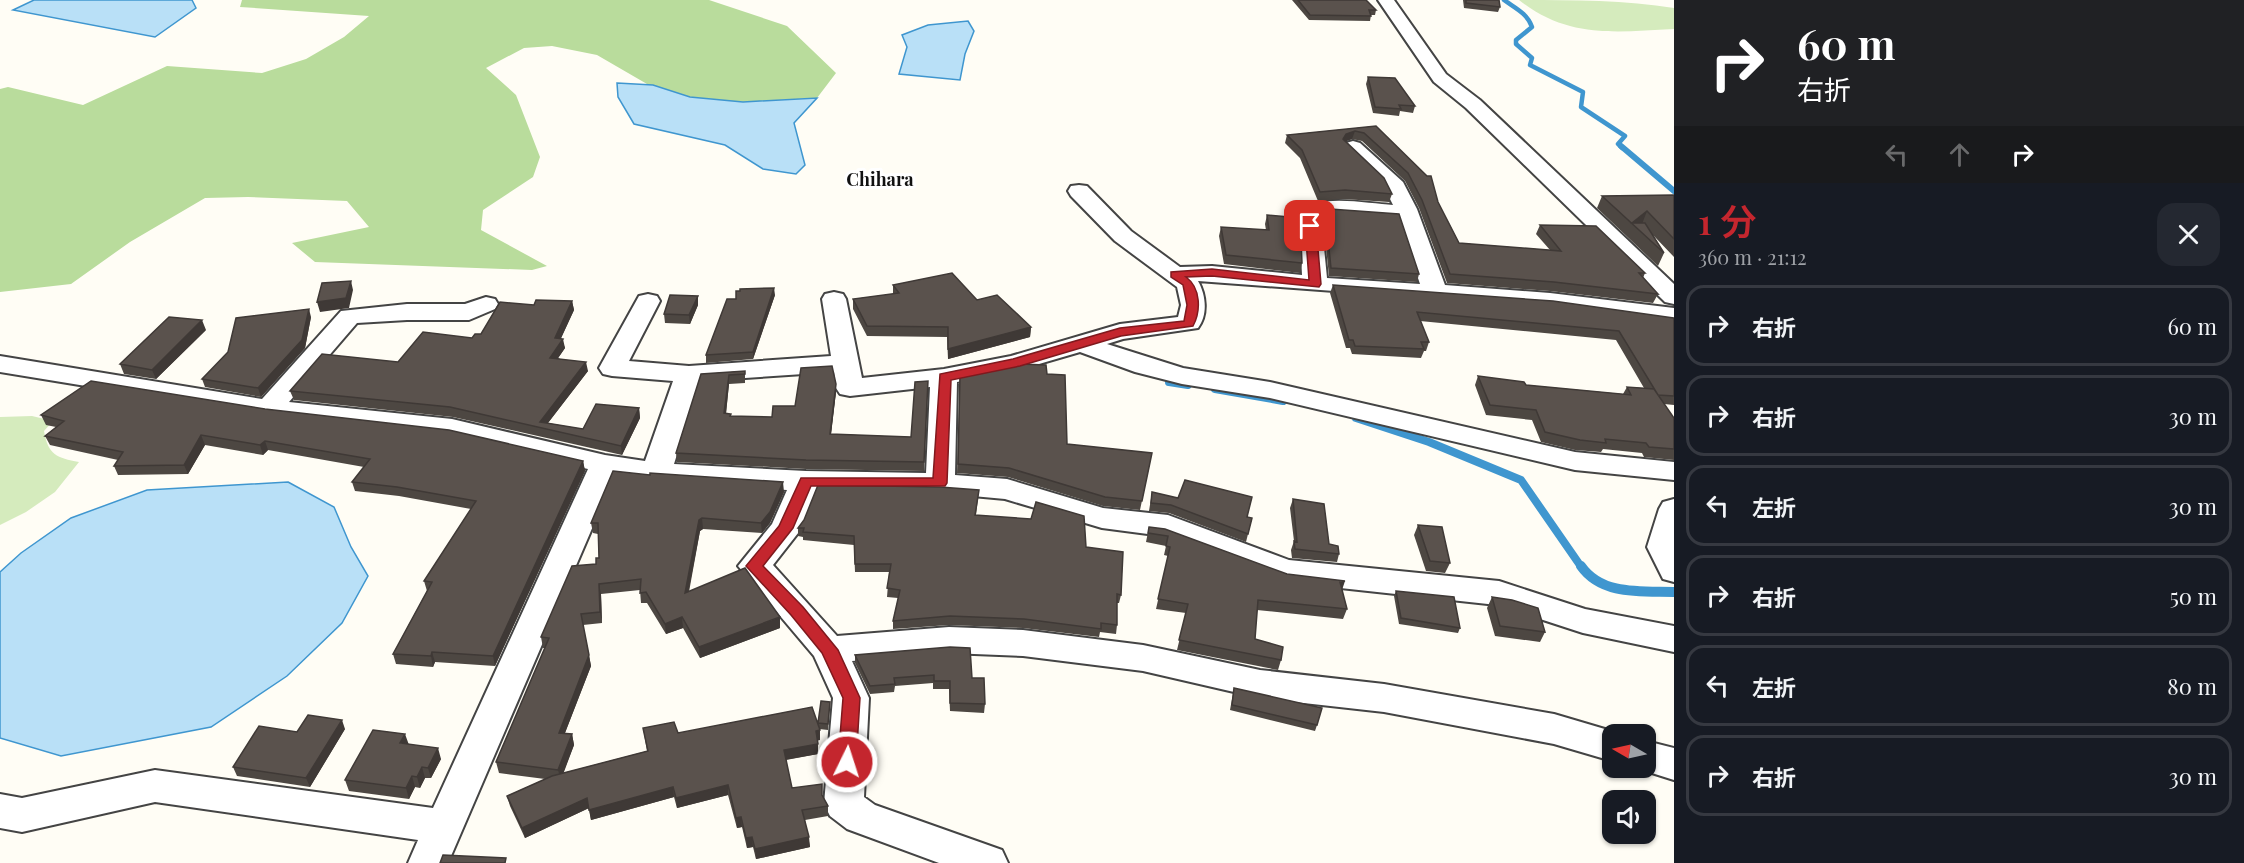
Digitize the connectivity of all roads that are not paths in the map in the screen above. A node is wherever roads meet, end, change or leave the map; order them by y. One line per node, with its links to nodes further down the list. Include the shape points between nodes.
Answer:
1 (1386, 0): 8 (street, via 1440,78 1473,104)
2 (1353, 147): 4 (street, via 1392,182)
3 (1079, 191): 5 (street, via 1123,236)
4 (1407, 213): 6 (street, via 1325,207 1310,214); 7 (street)
5 (1175, 274): 6 (street, via 1212,273); 13 (street, via 1188,284 1193,305 1189,324 1120,332)
6 (1315, 284): 7 (street)
7 (1435, 292): 12 (street, via 1550,300)
8 (1674, 297)
9 (834, 299): 14 (street)
10 (648, 301): 16 (street, via 612,368)
11 (486, 304): 18 (street, via 469,312 350,316)
12 (1674, 316)
13 (1083, 344): 17 (street); 20 (street, via 1182,376 1320,401 1575,460)
14 (844, 363): 16 (street); 17 (street, via 850,388)
15 (0, 364): 18 (street)
16 (689, 374): 21 (street)
17 (944, 377): 23 (street)
18 (269, 408): 19 (street, via 452,428)
19 (605, 464): 21 (street); 32 (street)
20 (1674, 471)
21 (656, 472): 22 (street)
22 (806, 481): 23 (street); 27 (street, via 786,528 754,566)
23 (940, 483): 26 (street, via 1007,489 1102,518 1168,526 1285,571 1499,593 1583,621)
24 (1674, 509): 25 (street, via 1663,547)
25 (1674, 572)
26 (1674, 639)
27 (829, 650): 28 (street, via 949,640 1023,643 1143,658 1260,684 1384,698 1554,729); 34 (street, via 851,698 844,804 861,817)
28 (1602, 743)
29 (1656, 759): 30 (street)
30 (1674, 764)
31 (0, 812): 32 (street, via 22,815 156,786)
32 (445, 827): 33 (street)
33 (428, 863)
34 (988, 863)

